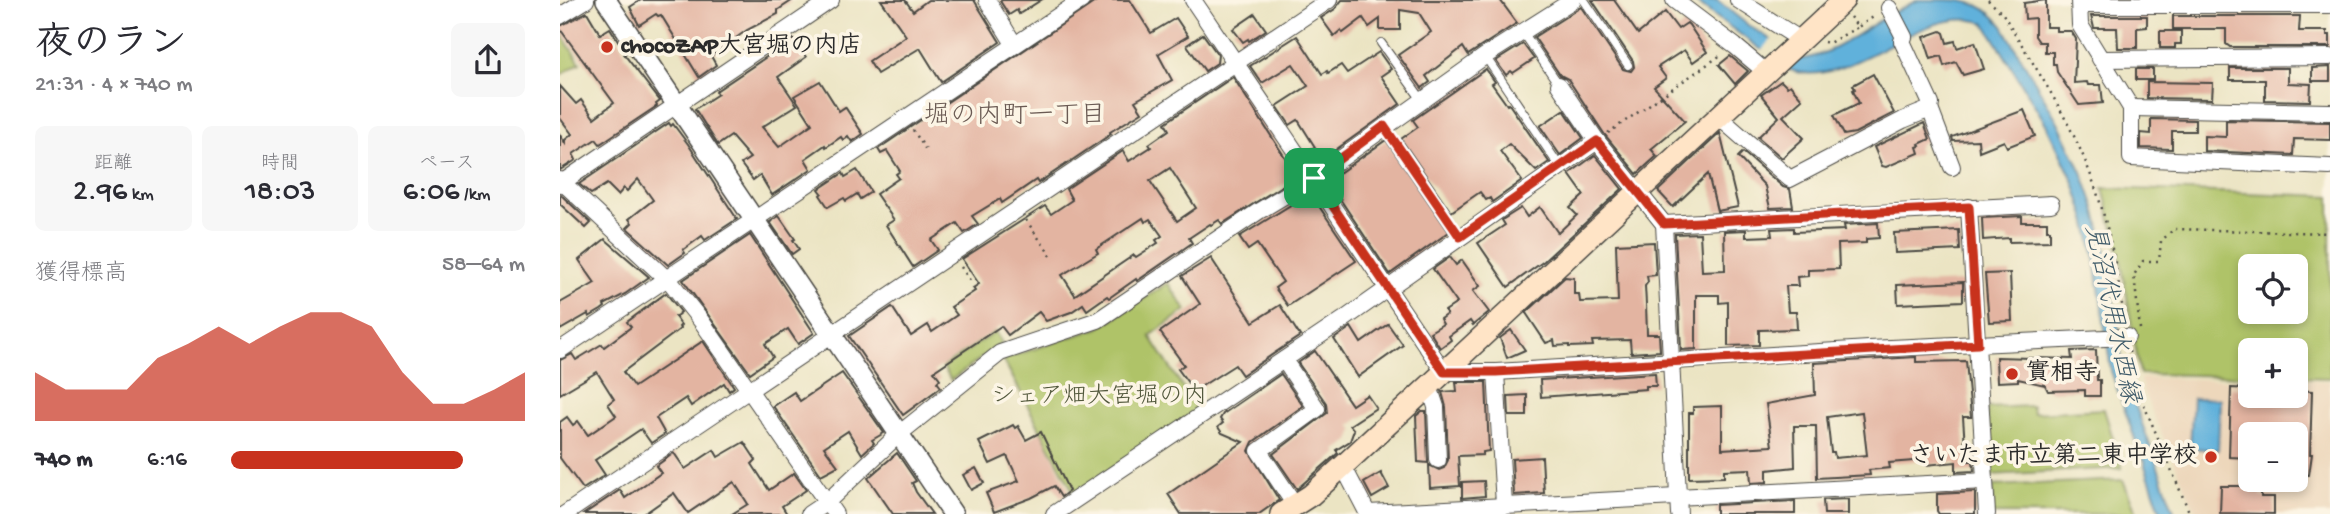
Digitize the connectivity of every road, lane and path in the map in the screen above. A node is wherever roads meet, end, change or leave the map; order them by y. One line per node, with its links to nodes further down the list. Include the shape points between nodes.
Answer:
1 (586, 0): 17 (street)
2 (607, 0): 33 (street)
3 (831, 0): 33 (street)
4 (988, 0): 22 (street)
5 (1082, 0): 22 (street)
6 (1193, 0): 28 (street)
7 (1329, 0): 28 (street)
8 (1573, 0): 19 (street)
9 (1584, 0): 29 (lane)
10 (1674, 0): 24 (street)
11 (1738, 0): 23 (street)
12 (1988, 0): 60 (path, via 2003,14 2069,126 2088,168 2111,241)
13 (1840, 1): 18 (path); 23 (main road)
14 (2080, 2): 15 (street); 27 (street, via 2080,25)
15 (2330, 5)
16 (1890, 10): 18 (path); 35 (street)
17 (560, 16)
18 (1858, 27): 20 (path)
19 (1523, 32): 25 (street); 31 (lane)
20 (1824, 42)
21 (1381, 43): 32 (lane)
22 (1014, 44): 38 (street)
23 (1798, 44): 30 (main road)
24 (1735, 46): 30 (street); 40 (path)
25 (1485, 56): 32 (street); 42 (lane)
26 (2330, 57): 27 (street)
27 (2100, 59): 34 (street)
28 (1237, 63): 45 (street); 50 (street)
29 (1628, 65)
30 (1770, 71): 37 (main road)
31 (1557, 82): 40 (street)
32 (1422, 100): 39 (street)
33 (676, 105): 46 (street); 51 (street)
34 (2131, 108): 36 (street); 44 (street, via 2131,158)
35 (1930, 109): 37 (street, via 1790,179); 43 (street)
36 (2330, 112)
37 (1719, 117): 47 (main road)
38 (905, 118): 41 (path); 51 (street)
39 (1384, 126): 45 (street); 54 (lane)
40 (1597, 141): 42 (street); 47 (street)
41 (926, 150)
42 (1560, 167): 54 (street)
43 (1952, 167)
44 (2330, 167)
45 (1314, 178): 59 (street); 69 (street, via 1098,320 1000,353)
46 (561, 182): 57 (street)
47 (1637, 192): 52 (street); 67 (main road)
48 (2051, 204): 49 (street)
49 (1969, 207): 52 (street); 62 (street)
50 (1018, 209): 55 (street); 56 (path)
51 (754, 220): 57 (street); 61 (street)
52 (1664, 224): 65 (street)
53 (2330, 233): 60 (path, via 2174,229 2161,241 2159,261 2143,261 2134,275 2141,329)
54 (1460, 237): 59 (street)
55 (952, 254): 58 (path); 61 (street)
56 (1051, 256)
57 (668, 279): 63 (street); 68 (street)
58 (971, 282)
59 (1387, 288): 64 (street); 67 (street)
60 (2127, 335): 62 (street); 83 (path, via 2136,386)
61 (832, 336): 68 (street); 69 (street)
62 (1978, 344): 65 (street); 72 (street)
63 (560, 350)
64 (1283, 360): 76 (street, via 1317,409 1259,451); 81 (street)
65 (1671, 361): 66 (street); 74 (street)
66 (1496, 372): 67 (street); 73 (street)
67 (1437, 379): 70 (street); 71 (main road)
68 (749, 389): 75 (street); 78 (street)
69 (899, 434): 75 (street); 80 (street)
70 (1438, 460)
71 (1343, 466): 76 (main road); 77 (street)
72 (1985, 481): 74 (street); 82 (street)
73 (1504, 505): 74 (street); 77 (street)
74 (1679, 506)
75 (831, 508): 79 (street)
76 (1288, 510)
77 (1368, 513)
78 (565, 514)
79 (809, 514)
80 (953, 514)
81 (1054, 514)
82 (1987, 514)
83 (2190, 514)

